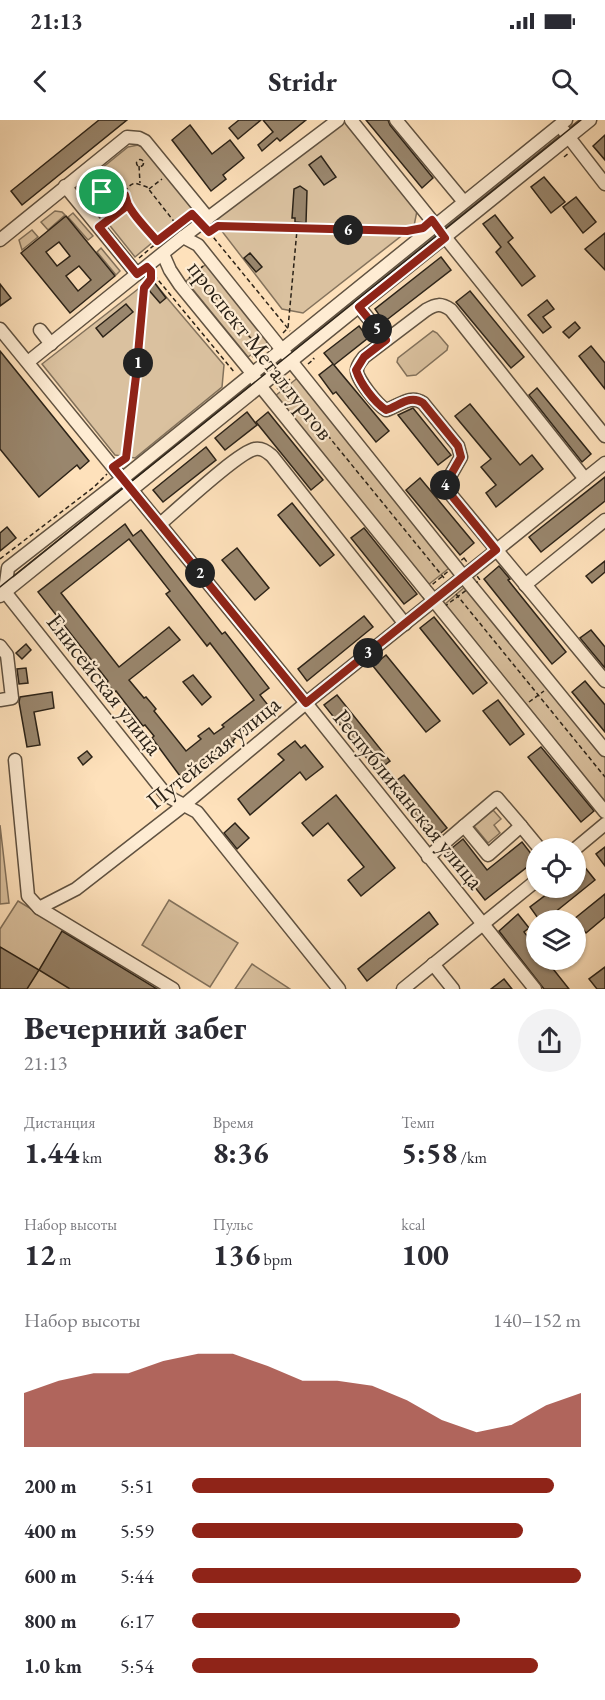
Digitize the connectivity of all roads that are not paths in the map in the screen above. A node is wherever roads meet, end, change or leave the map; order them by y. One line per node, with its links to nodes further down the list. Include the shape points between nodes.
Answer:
1 (338, 120): 10 (street)
2 (351, 120): 11 (street)
3 (396, 120): 9 (street)
4 (590, 120): 6 (street)
5 (560, 122): 6 (street); 9 (street)
6 (568, 138): 7 (street); 13 (street)
7 (605, 184)
8 (66, 185): 10 (street, via 127,137 139,138 170,172); 14 (street); 16 (street, via 99,227)
9 (464, 202): 11 (street)
10 (204, 221): 12 (street)
11 (436, 225): 13 (street); 22 (street)
12 (183, 237): 15 (street, проспект Металлургов); 22 (street, проспект Металлургов, via 198,245)
13 (445, 238): 17 (street); 27 (street)
14 (0, 240)
15 (163, 254): 16 (street); 25 (street, проспект Металлургов, via 180,285)
16 (142, 271): 21 (street)
17 (359, 307): 20 (street); 23 (street)
18 (0, 329): 24 (street, Республиканская улица)
19 (40, 330): 21 (street)
20 (386, 340): 30 (street, via 434,305 451,310); 34 (street, via 364,357 356,370 358,377 386,410 411,399 423,403 458,446 461,457 445,485)
21 (51, 344): 24 (street)
22 (279, 344): 23 (street, проспект Металлургов); 25 (street)
23 (292, 360): 26 (street); 36 (street, проспект Металлургов, via 459,562)
24 (28, 362): 29 (street, Республиканская улица)
25 (248, 368): 26 (street, проспект Металлургов); 29 (street)
26 (260, 387): 31 (street); 39 (street, проспект Металлургов)
27 (605, 436)
28 (605, 463): 30 (street, Путейская улица)
29 (123, 479): 31 (street, Республиканская улица); 35 (street)
30 (585, 479): 34 (street, Путейская улица)
31 (132, 490): 33 (street, Республиканская улица); 38 (street)
32 (605, 520): 37 (street)
33 (160, 524): 40 (street, via 240,456 265,450); 44 (street, Республиканская улица)
34 (496, 550): 36 (street, Путейская улица); 37 (street)
35 (2, 566): 38 (street)
36 (463, 576): 39 (street, Путейская улица); 45 (street, проспект Металлургов, via 476,583)
37 (525, 585): 42 (street)
38 (2, 597): 47 (street, Енисейская улица, via 167,796)
39 (431, 601): 40 (street, Путейская улица); 48 (street, проспект Металлургов)
40 (405, 624): 44 (street, Путейская улица)
41 (0, 646): 43 (street, via 8,655 12,698)
42 (605, 681)
43 (0, 700)
44 (306, 703): 47 (street, Путейская улица); 54 (street, Республиканская улица)
45 (605, 750)
46 (15, 760): 56 (street, via 28,896)
47 (184, 805): 56 (street, Путейская улица, via 76,889); 60 (street, Енисейская улица, via 196,812)
48 (605, 812)
49 (605, 824): 53 (street)
50 (464, 826): 51 (street, via 497,798); 51 (street, via 488,855); 54 (street)
51 (521, 826): 52 (street)
52 (531, 838)
53 (586, 840)
54 (428, 857): 57 (street, Республиканская улица)
55 (526, 889): 57 (street)
56 (39, 908): 59 (street)
57 (482, 925): 58 (street); 63 (street, Республиканская улица)
58 (433, 964): 61 (street); 62 (street)
59 (173, 989)
60 (339, 989)
61 (403, 989)
62 (453, 989)
63 (535, 989)

